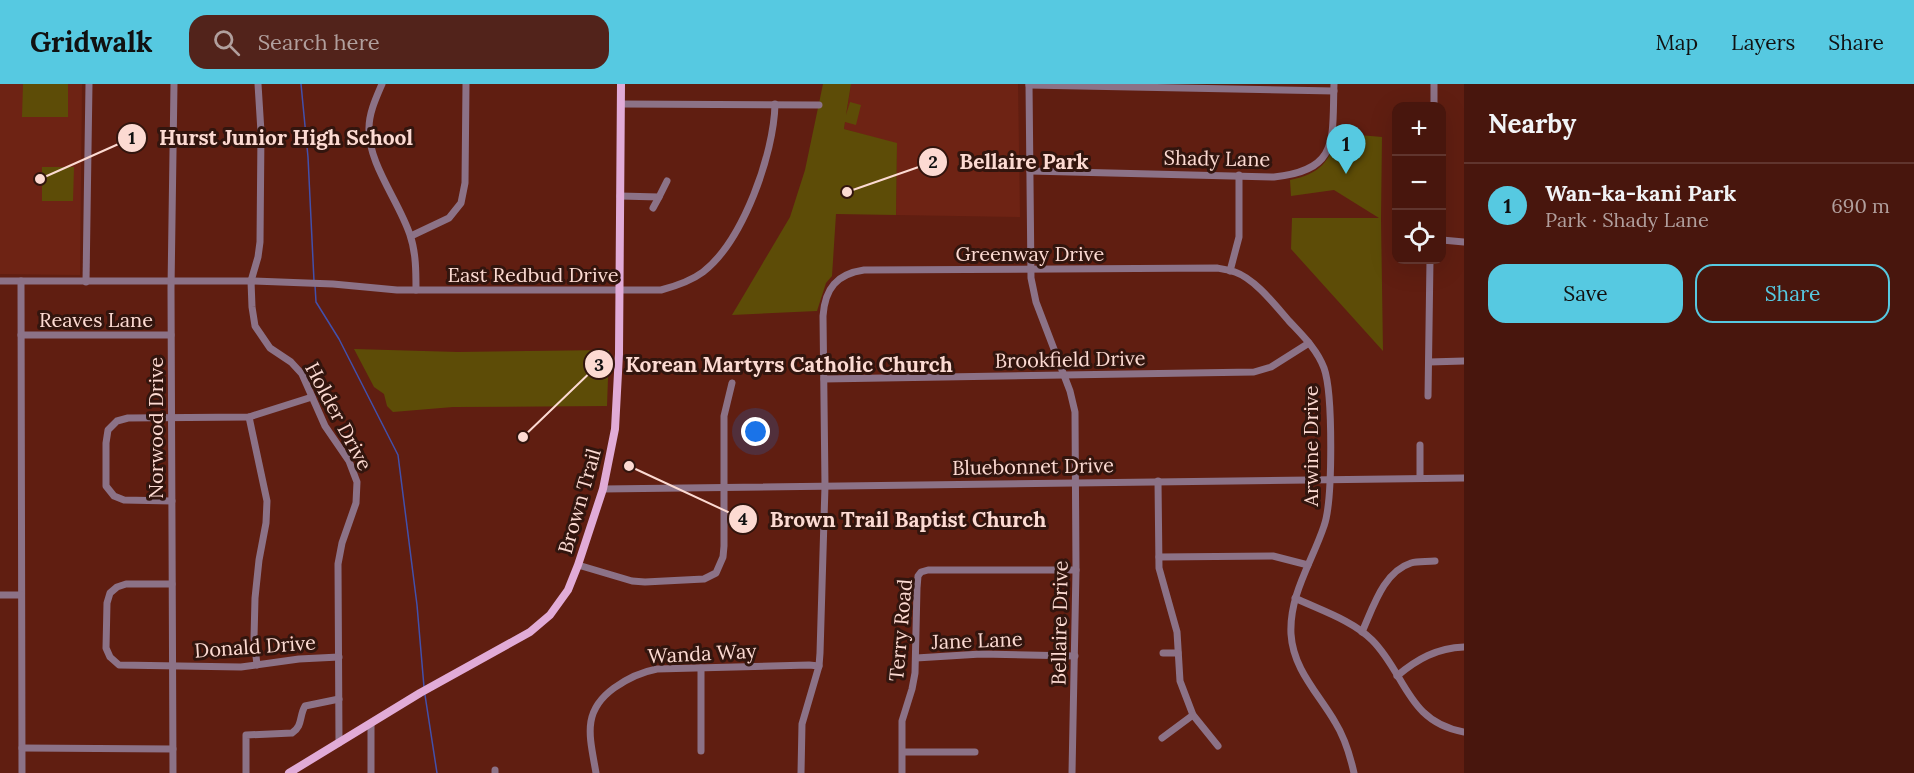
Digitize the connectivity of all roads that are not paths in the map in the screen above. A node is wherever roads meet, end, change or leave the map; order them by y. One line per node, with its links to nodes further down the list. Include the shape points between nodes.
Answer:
1 (89, 84): 30 (street)
2 (174, 84): 28 (street, Norwood Drive)
3 (258, 84): 29 (street, Holder Drive, via 260,242)
4 (382, 84): 20 (street, via 369,123 370,142)
5 (466, 84): 20 (street, via 465,183 461,203 449,218)
6 (621, 84): 11 (main road, Brown Trail)
7 (1434, 84): 10 (street)
8 (1029, 85): 9 (street); 14 (street, Bellaire Drive)
9 (1334, 88): 15 (street, Shady Lane, via 1330,145 1318,163 1291,175)
10 (1434, 102)
11 (621, 104): 12 (street); 17 (main road, Brown Trail)
12 (775, 104): 13 (street); 32 (street, East Redbud Drive, via 757,188 721,255 684,283 661,290)
13 (819, 105)
14 (1030, 171): 15 (street, Shady Lane); 24 (street, Bellaire Drive)
15 (1239, 175): 25 (street, via 1239,237)
16 (667, 181): 18 (street)
17 (620, 196): 18 (street); 32 (main road, Brown Trail)
18 (659, 197): 19 (street)
19 (653, 207)
20 (411, 236): 31 (street)
21 (1446, 240): 22 (street)
22 (1464, 242)
23 (1430, 264): 36 (street)
24 (1031, 269): 25 (street, Greenway Drive); 38 (street, Bellaire Drive, via 1036,302); 39 (street, Greenway Drive, via 864,270 846,274 825,298)
25 (1230, 271): 35 (street, Arwine Drive, via 1247,279 1268,298)
26 (0, 281): 27 (street, East Redbud Drive)
27 (21, 281): 30 (street, East Redbud Drive); 33 (street)
28 (173, 281): 29 (street, East Redbud Drive); 30 (street, East Redbud Drive); 34 (street, Norwood Drive)
29 (251, 281): 31 (street, East Redbud Drive); 42 (street, Holder Drive, via 253,317 260,336 302,374)
30 (86, 282)
31 (416, 290): 32 (street, East Redbud Drive)
32 (620, 291): 53 (main road, Brown Trail, via 618,400)
33 (21, 335): 34 (street, Reaves Lane); 62 (street)
34 (171, 335): 44 (street, Norwood Drive)
35 (1309, 343): 38 (street, Brookfield Drive, via 1271,367 1254,372); 48 (street, Arwine Drive, via 1323,366 1328,385)
36 (1429, 362): 37 (street); 41 (street)
37 (1464, 362)
38 (1064, 375): 39 (street, Brookfield Drive); 49 (street, Bellaire Drive, via 1075,412)
39 (824, 379): 51 (street)
40 (732, 383): 52 (street, via 724,416)
41 (1428, 396)
42 (312, 398): 43 (street); 69 (street, Holder Drive, via 357,482 356,503 338,564)
43 (249, 417): 44 (street); 71 (street, via 267,501 255,598)
44 (171, 418): 54 (street, Norwood Drive); 54 (street, via 123,418 112,424 106,437 105,480 109,491 124,501)
45 (1420, 445): 46 (street)
46 (1420, 478): 47 (street, Bluebonnet Drive); 48 (street, Bluebonnet Drive)
47 (1464, 478)
48 (1329, 480): 50 (street, Bluebonnet Drive); 58 (street, Arwine Drive, via 1327,518)
49 (1076, 482): 50 (street, Bluebonnet Drive); 51 (street, Bluebonnet Drive); 59 (street, Bellaire Drive)
50 (1158, 482): 55 (street)
51 (825, 486): 52 (street, Bluebonnet Drive); 73 (street)
52 (724, 487): 53 (street, Bluebonnet Drive); 57 (street, via 723,557 714,575 645,582)
53 (603, 489): 57 (main road, Brown Trail)
54 (171, 501): 60 (street, Norwood Drive)
55 (1158, 557): 58 (street, via 1273,556); 67 (street, via 1177,632)
56 (1435, 561): 64 (street, via 1412,563 1394,573)
57 (578, 565): 78 (main road, Brown Trail, via 568,590 550,615 530,632)
58 (1308, 565): 63 (street, Arwine Drive)
59 (1076, 570): 68 (street, Bellaire Drive); 70 (street, Terry Road, via 923,571 918,576 917,588)
60 (172, 584): 72 (street, Norwood Drive); 72 (street, Donald Drive, via 126,584 113,590 106,603 106,648 119,665)
61 (0, 595): 62 (street)
62 (21, 595): 83 (street)
63 (1295, 598): 64 (street); 97 (street, Arwine Drive, via 1293,651 1339,728)
64 (1362, 632): 75 (street, via 1381,651)
65 (1464, 646): 75 (street, via 1432,653)
66 (1163, 653): 67 (street)
67 (1178, 653): 77 (street, via 1180,681)
68 (1075, 656): 70 (street, Jane Lane, via 981,654); 96 (street, Bellaire Drive)
69 (339, 657): 71 (street, Donald Drive); 76 (street, Holder Drive)
70 (916, 658): 86 (street, Terry Road, via 902,721)
71 (257, 665): 72 (street, Donald Drive)
72 (173, 666): 84 (street, Norwood Drive)
73 (819, 666): 74 (street, Wanda Way); 94 (street, via 802,724)
74 (701, 668): 85 (street); 93 (street, Wanda Way, via 644,672 623,681 602,697 592,711 590,730)
75 (1397, 676): 79 (street, via 1423,714)
76 (339, 699): 81 (street, Holder Drive); 90 (street, via 305,706 300,724 292,733 246,735)
77 (1193, 715): 80 (street); 82 (street)
78 (367, 726): 81 (main road, Brown Trail); 92 (street, via 371,737)
79 (1464, 732)
80 (1162, 738)
81 (339, 743): 91 (main road, Brown Trail)
82 (1218, 746)
83 (22, 748): 84 (street); 88 (street)
84 (173, 749): 89 (street, Norwood Drive)
85 (702, 751)
86 (903, 752): 87 (street); 95 (street, Terry Road)
87 (975, 752)
88 (22, 773)
89 (173, 773)
90 (246, 773)
91 (289, 773)
92 (371, 773)
93 (596, 773)
94 (801, 773)
95 (902, 773)
96 (1072, 773)
97 (1354, 773)

